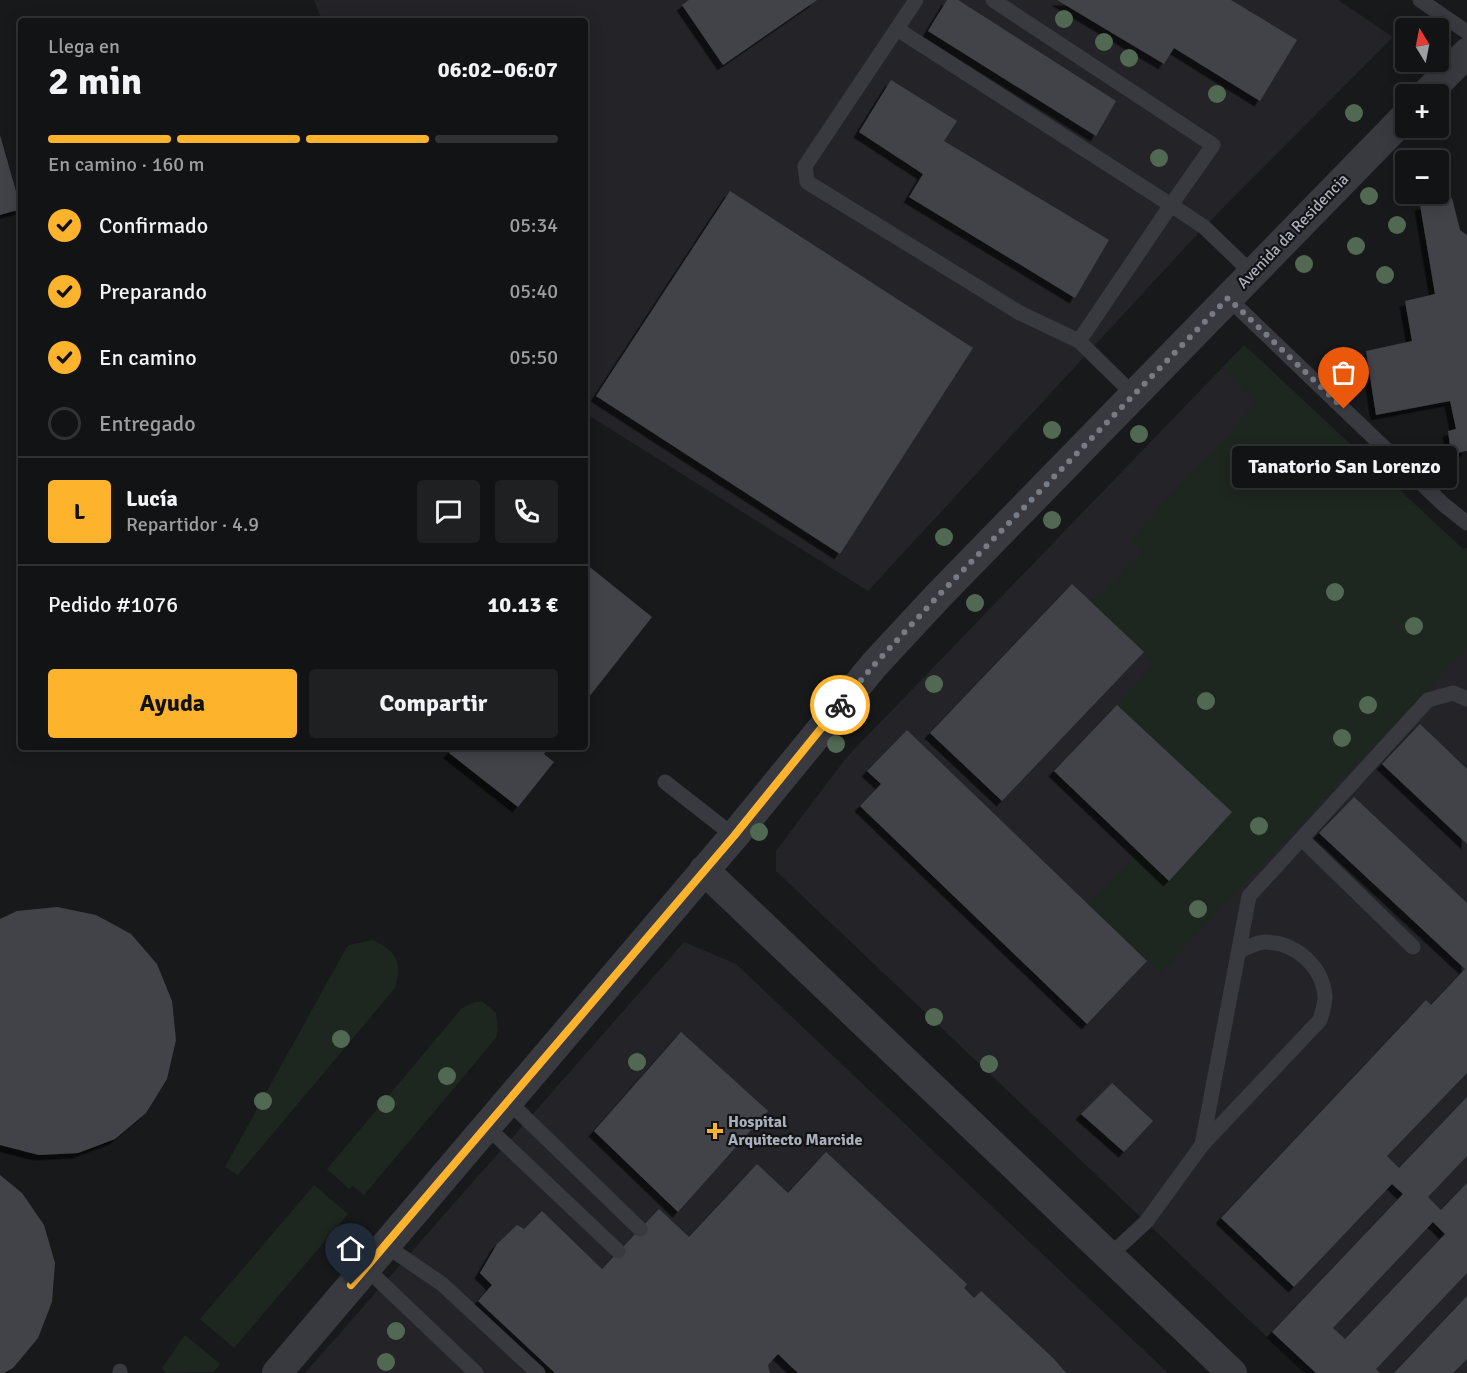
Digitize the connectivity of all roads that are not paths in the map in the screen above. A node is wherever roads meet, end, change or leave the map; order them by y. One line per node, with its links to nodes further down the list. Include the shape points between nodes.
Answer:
1 (916, 0): 4 (lane)
2 (993, 0): 9 (lane, via 1213,145)
3 (1420, 0): 5 (lane)
4 (897, 29): 9 (lane); 12 (lane, via 805,166 807,182 1020,313)
5 (1467, 32)
6 (1467, 53): 7 (street)
7 (1436, 84)
8 (1395, 127): 10 (street, Avenida da Residencia)
9 (1171, 205): 10 (lane, via 1204,227); 12 (lane)
10 (1252, 273): 11 (street, Avenida da Residencia)
11 (1228, 298): 13 (street, Avenida da Residencia); 14 (lane)
12 (1079, 340): 13 (lane)
13 (1134, 395): 17 (street, Avenida da Residencia, via 874,665)
14 (1467, 523)
15 (1467, 699): 18 (lane, via 1453,693 1428,700)
16 (665, 782): 17 (lane)
17 (734, 836): 19 (street, Avenida da Residencia)
18 (1302, 839): 20 (lane); 21 (lane, via 1249,896)
19 (704, 870): 22 (street, Avenida da Residencia); 28 (street)
20 (1413, 947)
21 (1239, 951): 24 (lane); 24 (lane, via 1264,942 1284,945 1303,954 1319,974 1325,998 1320,1020)
22 (508, 1101): 23 (street, Avenida da Residencia); 25 (lane)
23 (486, 1126): 26 (lane); 27 (street, Avenida da Residencia)
24 (1202, 1145): 28 (lane, via 1146,1222)
25 (640, 1229)
26 (618, 1251)
27 (375, 1256): 29 (street, Avenida da Residencia); 30 (lane); 31 (lane, via 442,1284)
28 (1109, 1256): 32 (street)
29 (277, 1373)
30 (476, 1373)
31 (538, 1373)
32 (1232, 1373)

